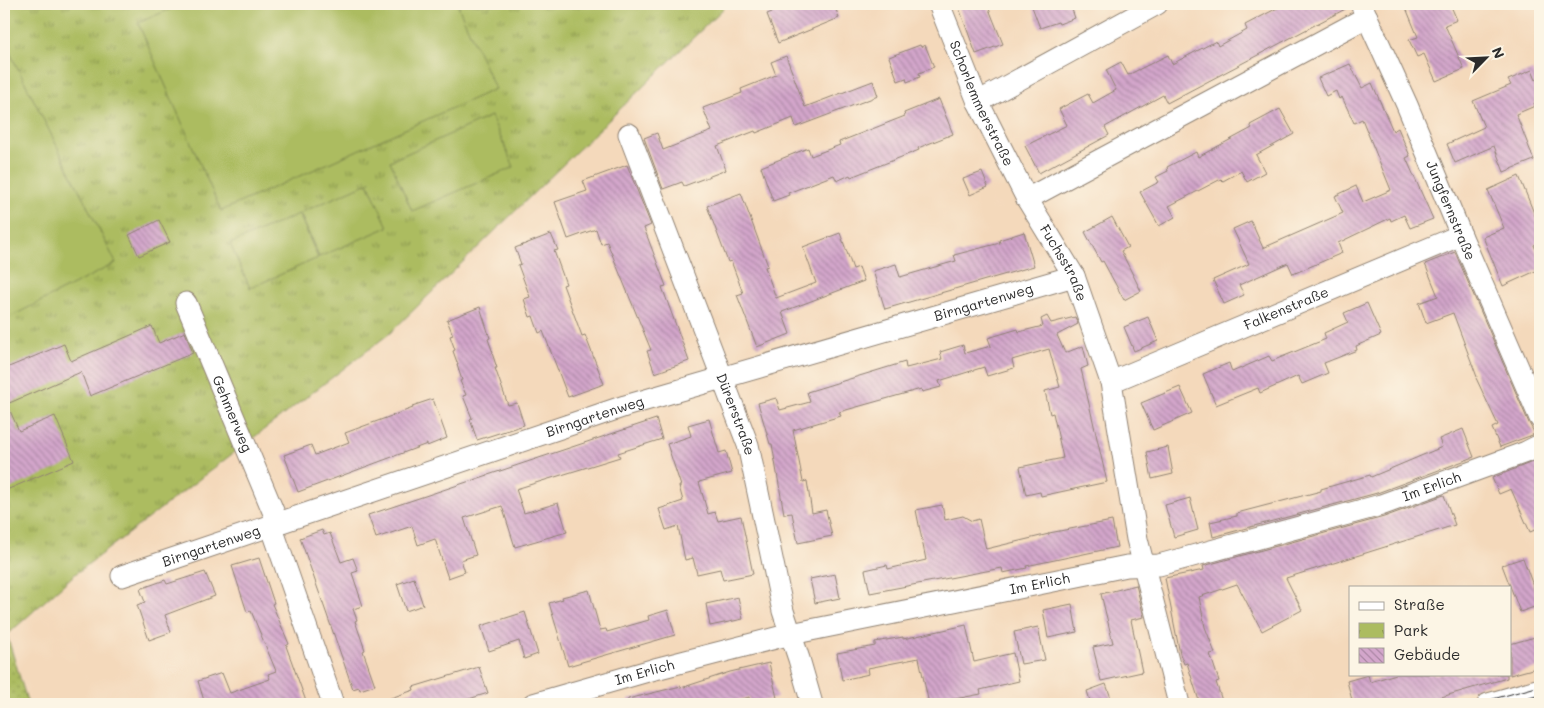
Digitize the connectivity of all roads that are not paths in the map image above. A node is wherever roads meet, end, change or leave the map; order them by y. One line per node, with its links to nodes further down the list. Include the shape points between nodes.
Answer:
1 (939, 4): 4 (street, Schorlemmerstraße)
2 (1157, 4): 4 (street)
3 (1364, 10): 6 (street); 7 (street, Jungfernstraße)
4 (978, 102): 6 (street, Schorlemmerstraße)
5 (629, 134): 10 (street, Dürerstraße)
6 (1027, 199): 8 (street, Fuchsstraße)
7 (1461, 235): 11 (street, Falkenstraße); 12 (street, Jungfernstraße)
8 (1074, 276): 10 (street, Birngartenweg); 11 (street, Fuchsstraße)
9 (186, 303): 14 (street, Gehmerweg)
10 (723, 378): 14 (street, Birngartenweg, via 625,406); 17 (street, Dürerstraße, via 748,445)
11 (1111, 382): 15 (street, Fuchsstraße)
12 (1540, 418)
13 (1540, 445): 15 (street, Im Erlich, via 1381,505 1160,565)
14 (275, 524): 16 (street, Birngartenweg); 19 (street, Gehmerweg)
15 (1144, 566): 17 (street, Im Erlich, via 1127,566); 22 (street, Fuchsstraße)
16 (122, 576)
17 (791, 634): 20 (street, Im Erlich); 21 (street, Dürerstraße)
18 (1540, 689): 23 (street)
19 (333, 704)
20 (533, 704)
21 (812, 704)
22 (1180, 704)
23 (1488, 704)

